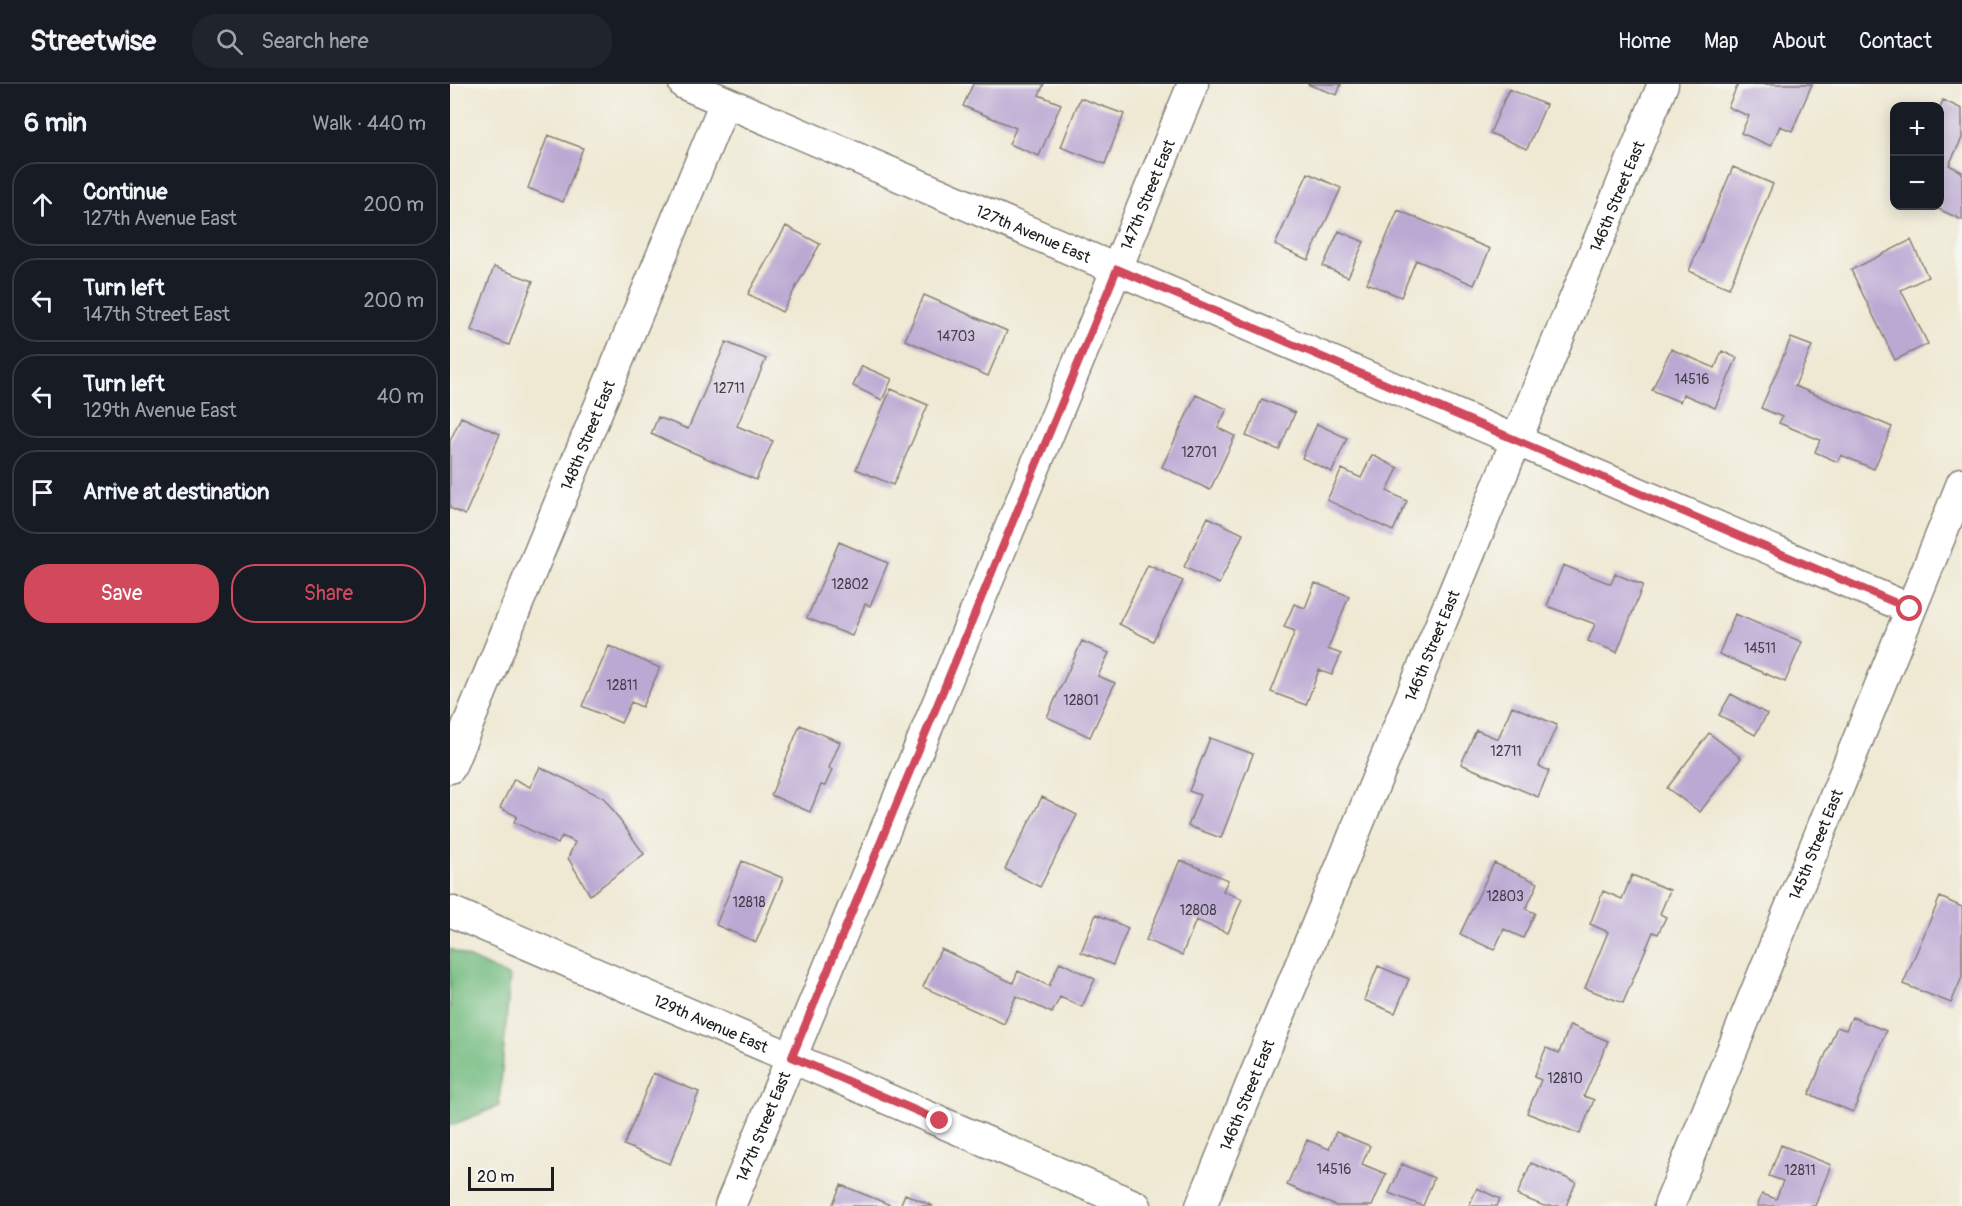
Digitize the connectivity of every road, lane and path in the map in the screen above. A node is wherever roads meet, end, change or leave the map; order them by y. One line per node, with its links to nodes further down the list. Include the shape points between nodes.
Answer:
1 (684, 84): 4 (street, 127th Avenue East)
2 (1194, 84): 5 (street, 147th Street East)
3 (1664, 84): 6 (street, 146th Street East)
4 (725, 102): 5 (street, 127th Avenue East); 9 (street, 148th Street East)
5 (1117, 269): 6 (street, 127th Avenue East); 11 (street, 147th Street East)
6 (1517, 440): 8 (street, 127th Avenue East); 14 (street, 146th Street East)
7 (1962, 483): 8 (street, 145th Street East)
8 (1910, 609): 15 (street, 145th Street East)
9 (450, 768)
10 (450, 911): 11 (street, 129th Avenue East)
11 (792, 1057): 12 (street, 147th Street East); 13 (street, 129th Avenue East)
12 (730, 1206)
13 (1136, 1206)
14 (1201, 1206)
15 (1669, 1206)

